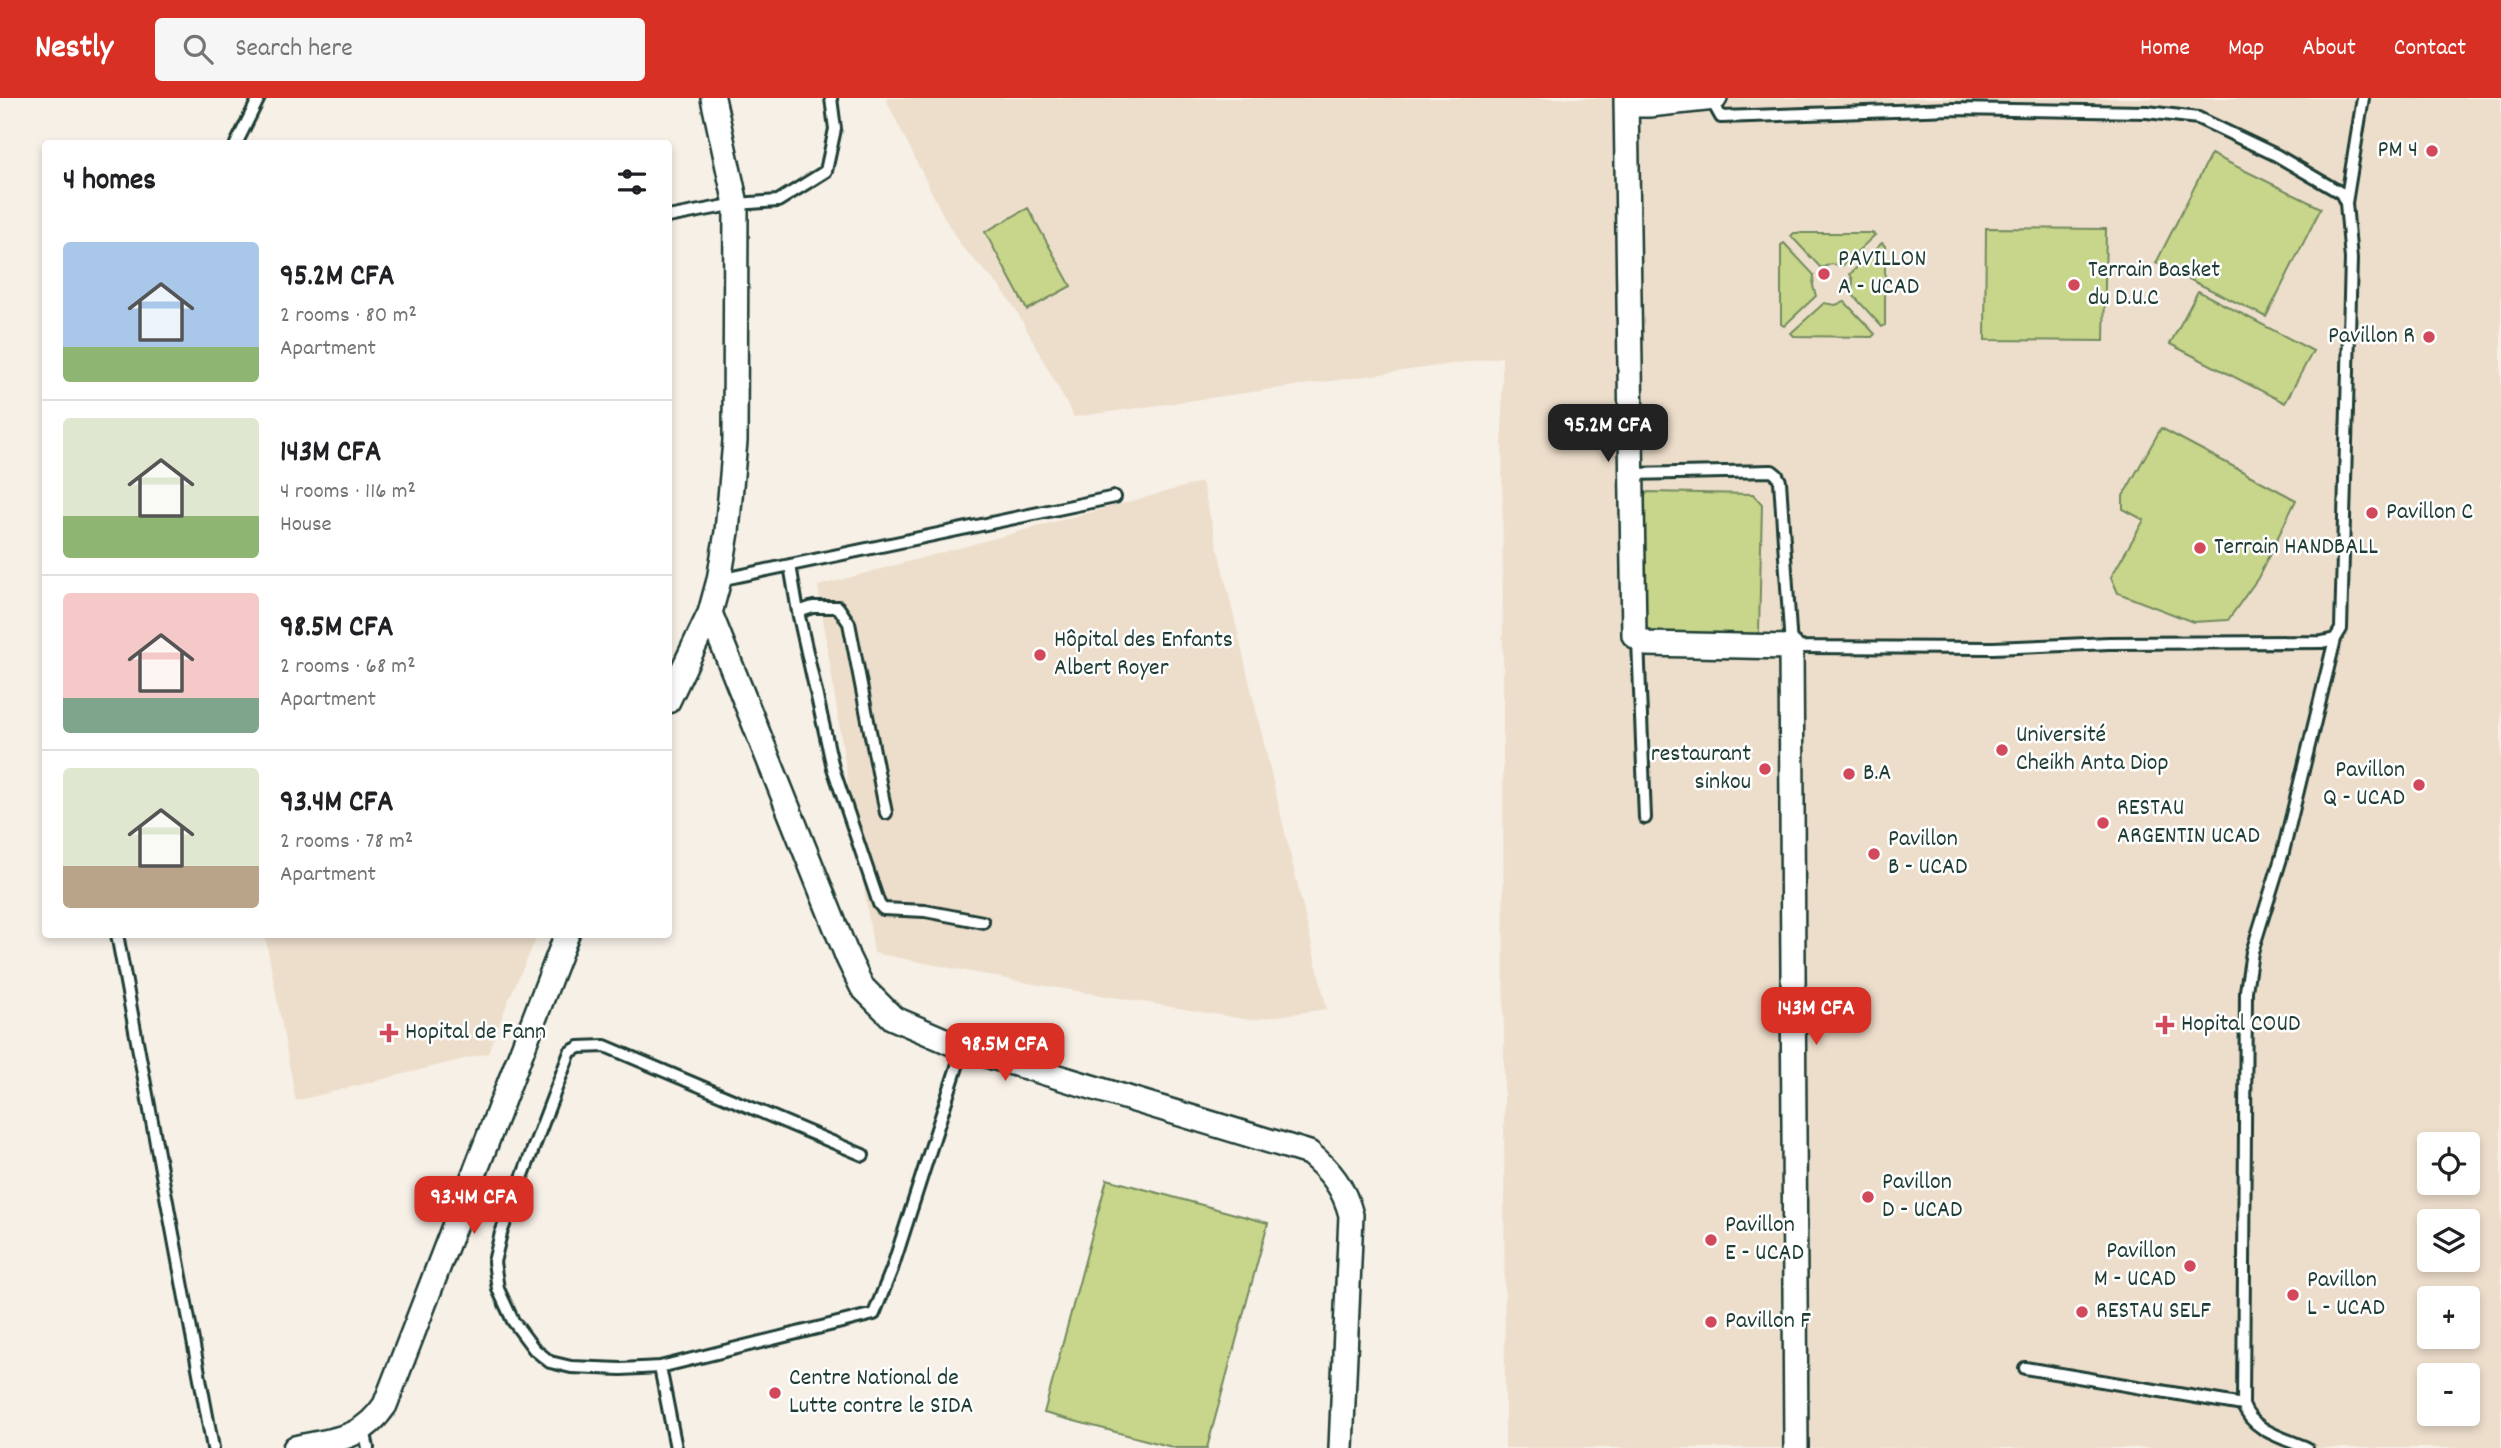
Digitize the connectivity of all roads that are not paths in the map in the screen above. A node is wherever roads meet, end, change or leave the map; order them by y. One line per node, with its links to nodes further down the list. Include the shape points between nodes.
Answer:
1 (259, 98): 7 (lane)
2 (713, 98): 9 (street)
3 (831, 98): 9 (lane, via 835,129 826,172 778,201)
4 (2363, 98): 8 (lane)
5 (1713, 99): 6 (street, via 1649,105); 8 (lane, via 1721,117 1953,109 2147,111 2198,118 2334,187)
6 (1626, 101): 11 (street)
7 (238, 140)
8 (2346, 202): 17 (lane, via 2350,314 2341,629)
9 (736, 204): 10 (lane); 14 (street, via 735,441)
10 (672, 216)
11 (1630, 474): 18 (street, via 1634,635); 19 (lane, via 1772,471 1777,475)
12 (1115, 497): 13 (lane)
13 (790, 565): 14 (lane); 15 (lane)
14 (719, 580): 16 (street)
15 (798, 612): 21 (lane, via 838,607 849,623); 23 (lane, via 833,768 879,904 883,909)
16 (710, 613): 20 (street); 26 (street, via 862,987 893,1018)
17 (2335, 639): 19 (lane, via 1993,648); 30 (lane, via 2283,852 2252,952 2246,991)
18 (1638, 640): 19 (street, via 1646,644); 22 (lane)
19 (1791, 647): 36 (street)
20 (672, 693)
21 (887, 813)
22 (1645, 818)
23 (983, 922)
24 (118, 938): 32 (lane)
25 (565, 938): 31 (street, via 385,1405)
26 (963, 1048): 28 (lane, via 874,1314); 35 (street, via 1309,1153 1329,1169 1346,1195 1351,1215)
27 (863, 1155): 28 (lane, via 604,1046 579,1046 570,1052 501,1233 494,1262 498,1289 513,1321 550,1362)
28 (660, 1367): 34 (lane)
29 (2025, 1368): 30 (lane)
30 (2243, 1405): 37 (lane, via 2247,1417 2258,1426)
31 (366, 1439): 33 (street, via 347,1436)
32 (213, 1448)
33 (295, 1448)
34 (676, 1448)
35 (1341, 1448)
36 (1796, 1448)
37 (2307, 1448)

